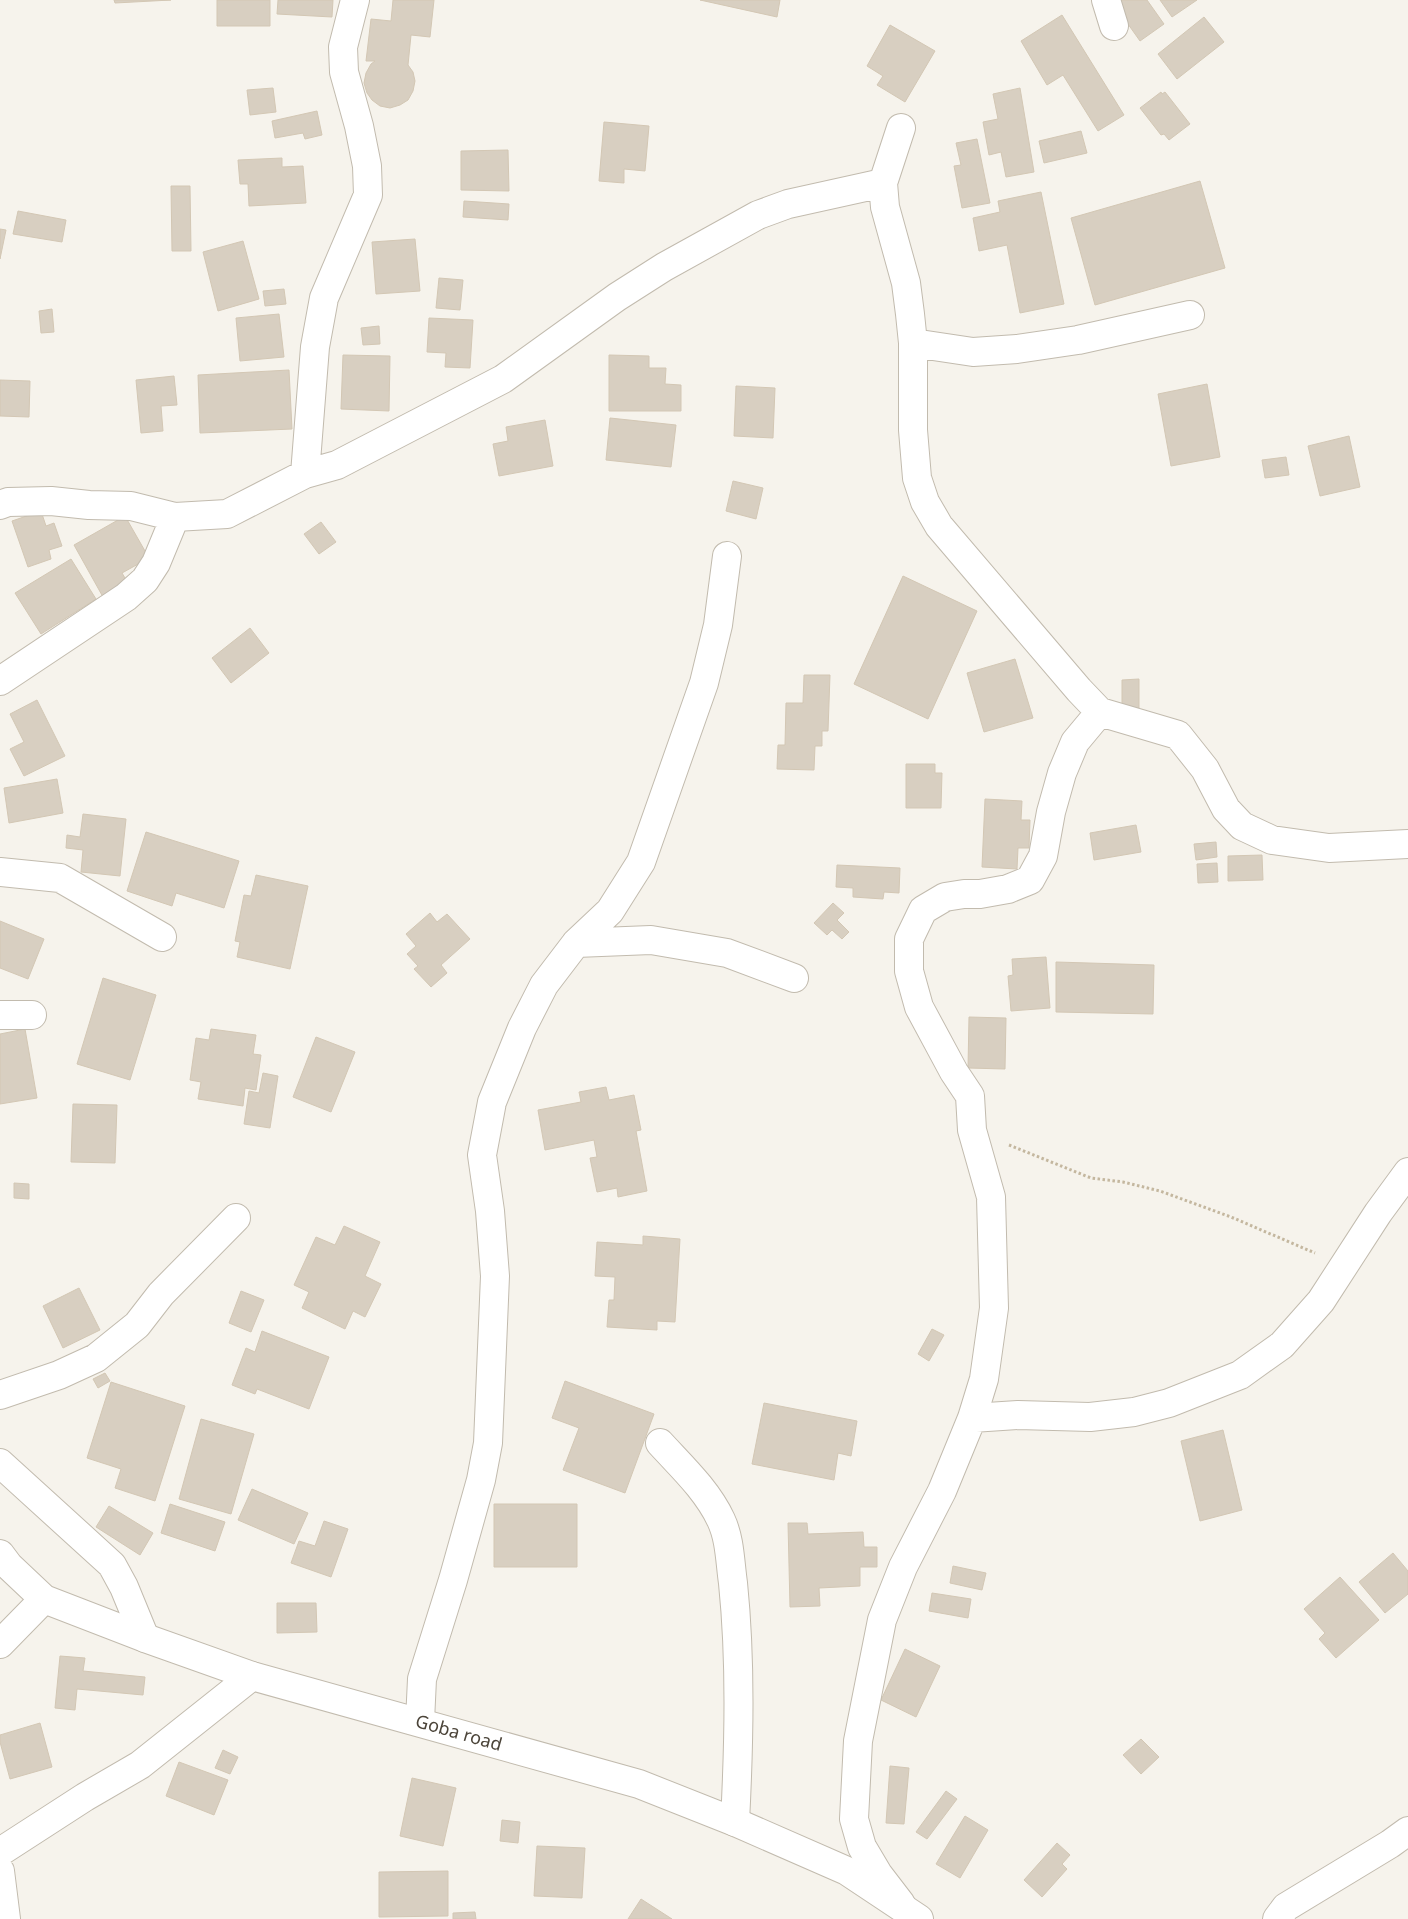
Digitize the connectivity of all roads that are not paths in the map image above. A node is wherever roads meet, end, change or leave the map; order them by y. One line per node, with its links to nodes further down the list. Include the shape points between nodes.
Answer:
1 (355, 0): 6 (street, via 343,47 344,72 367,166 368,195 324,298 315,347)
2 (901, 128): 3 (street)
3 (883, 183): 5 (street, via 887,216 906,283); 6 (street, via 788,204 758,215 617,297 502,379 338,465)
4 (1190, 315): 5 (street, via 1078,340 1017,349 973,352)
5 (912, 343): 11 (street, via 913,430 917,478 925,502 939,526)
6 (305, 474): 8 (street, via 227,514)
7 (0, 505): 8 (street, via 51,501 131,506)
8 (175, 517): 10 (street, via 156,563 145,580)
9 (726, 556): 15 (street, via 718,625 704,683 640,862 610,911)
10 (0, 682)
11 (1100, 712): 12 (street, via 1178,735 1205,769 1226,809 1242,826 1272,840 1329,848); 22 (street, via 1075,742 1062,773 1043,856 1030,880 1008,889 945,897 923,910 909,939 909,971 919,1007 970,1096 972,1130 991,1196 994,1308 984,1379)
12 (1408, 844)
13 (0, 872): 14 (street, via 60,878)
14 (162, 937)
15 (576, 943): 16 (street, via 651,940 727,953); 30 (street, via 544,985 522,1028 492,1102 482,1154 495,1276 488,1444 453,1580 422,1679)
16 (794, 978)
17 (0, 1015): 18 (street)
18 (32, 1015)
19 (1408, 1172): 22 (street, via 1321,1301 1282,1345 1240,1375 1169,1404 1134,1412 1090,1417 1018,1415)
20 (236, 1218): 21 (street, via 161,1294 137,1325 96,1358 59,1375)
21 (0, 1394)
22 (972, 1418): 35 (street, via 882,1620 858,1741 854,1819 862,1847 878,1874)
23 (660, 1443): 31 (street, via 699,1486 721,1520 729,1545 736,1610 739,1753)
24 (0, 1463): 27 (street, via 112,1564)
25 (0, 1554): 26 (street, Goba road)
26 (44, 1599): 27 (street, Goba road); 28 (street)
27 (145, 1638): 29 (street, Goba road)
28 (0, 1644)
29 (252, 1676): 30 (street, Goba road); 33 (street, via 140,1766 85,1796)
30 (420, 1721): 31 (street, Goba road, via 639,1784)
31 (735, 1822): 35 (street, Goba road, via 847,1871)
32 (1408, 1831): 37 (street, via 1286,1907)
33 (0, 1852)
34 (0, 1871): 36 (street)
35 (912, 1914)
36 (6, 1919)
37 (1277, 1919)

